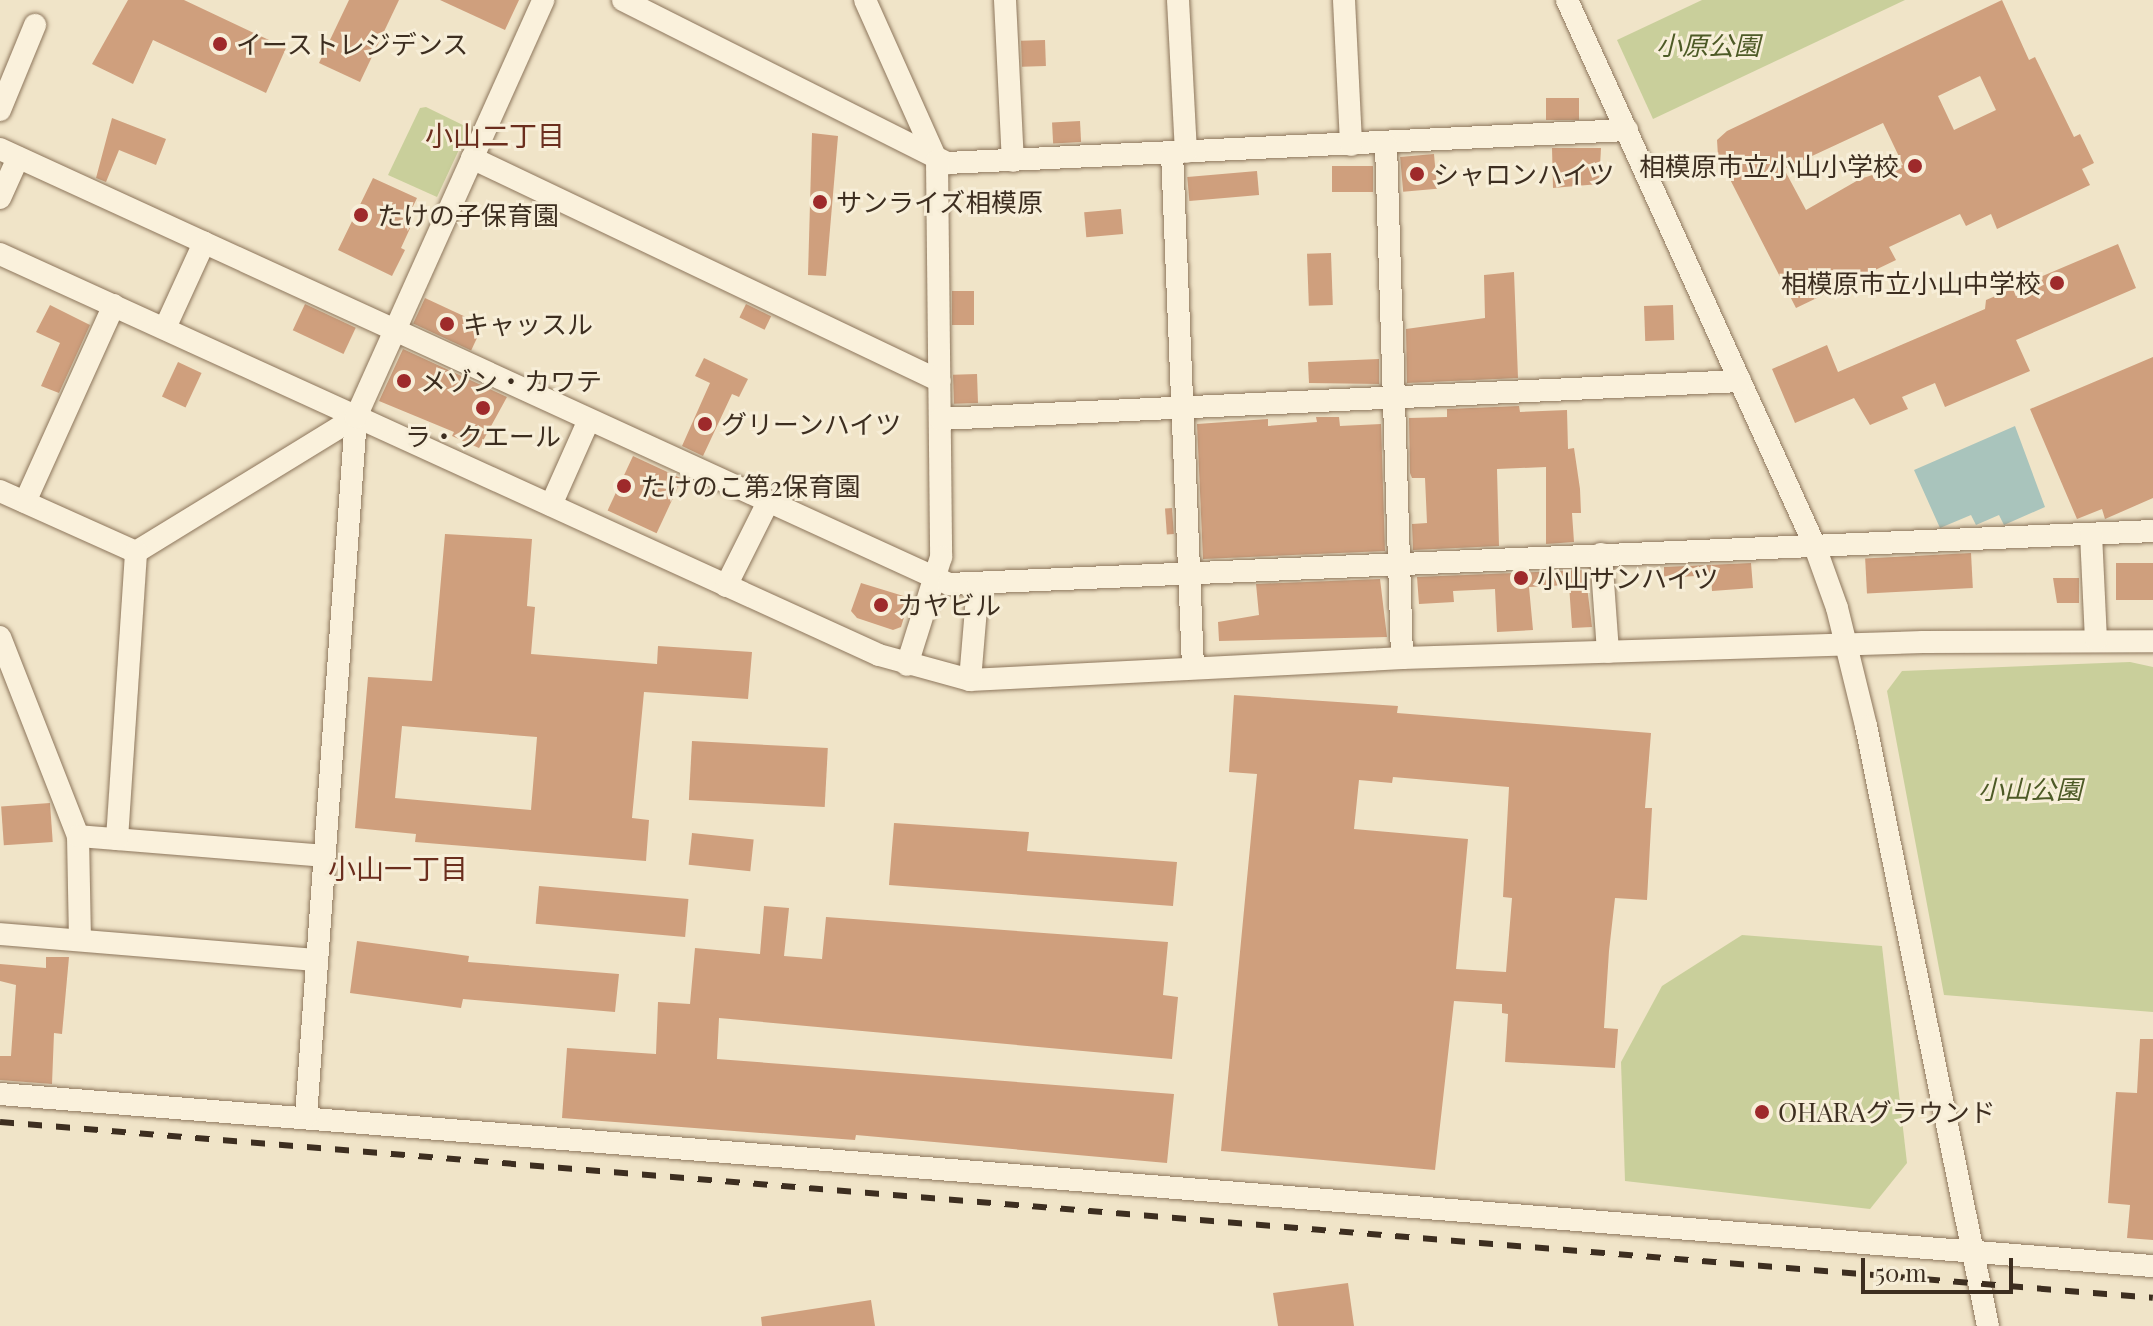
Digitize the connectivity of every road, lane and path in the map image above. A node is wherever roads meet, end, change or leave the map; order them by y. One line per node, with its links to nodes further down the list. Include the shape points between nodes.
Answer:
1 (543, 0): 15 (street)
2 (623, 0): 16 (street)
3 (865, 0): 16 (street)
4 (1005, 0): 17 (street)
5 (1178, 0): 13 (street)
6 (1344, 0): 11 (street)
7 (1567, 0): 10 (street)
8 (35, 25): 9 (street)
9 (0, 110)
10 (1627, 130): 12 (street); 25 (street)
11 (1351, 145): 12 (street); 13 (street)
12 (1386, 145): 26 (street)
13 (1179, 152): 17 (street); 27 (street)
14 (9, 153): 18 (street); 19 (street)
15 (472, 158): 23 (street); 24 (street)
16 (937, 161): 17 (street); 24 (street)
17 (1013, 161)
18 (0, 198)
19 (204, 243): 22 (street); 23 (street)
20 (0, 254): 21 (street)
21 (114, 305): 22 (street); 32 (street)
22 (165, 328): 28 (street)
23 (392, 330): 28 (street); 30 (street)
24 (940, 381): 29 (street)
25 (1740, 381): 26 (street); 37 (street)
26 (1394, 398): 27 (street); 40 (street)
27 (1182, 410): 29 (street); 41 (street)
28 (356, 417): 34 (street); 38 (street); 56 (street)
29 (940, 419): 42 (street, via 941,557)
30 (588, 422): 33 (street); 34 (street)
31 (0, 491): 32 (street)
32 (25, 502): 38 (street)
33 (767, 504): 42 (street); 44 (street)
34 (551, 505): 44 (street)
35 (2153, 531): 36 (street)
36 (2091, 534): 37 (street); 46 (street)
37 (1814, 544): 39 (street); 48 (street)
38 (136, 552): 55 (street)
39 (1601, 554): 40 (street); 49 (street)
40 (1399, 563): 41 (street); 50 (street)
41 (1189, 573): 43 (street); 52 (street)
42 (933, 581): 43 (street); 51 (street)
43 (978, 584): 53 (street)
44 (726, 586): 51 (street)
45 (0, 637): 54 (street)
46 (2096, 640): 47 (street); 48 (street)
47 (2153, 641)
48 (1848, 646): 49 (street); 62 (street)
49 (1608, 652): 50 (street)
50 (1402, 658): 52 (street)
51 (907, 665): 53 (street)
52 (1193, 668): 53 (street)
53 (970, 680)
54 (78, 836): 55 (street); 58 (street)
55 (117, 839): 56 (street)
56 (324, 856): 59 (street)
57 (0, 934): 58 (street)
58 (80, 939): 59 (street)
59 (317, 960): 61 (street)
60 (0, 1094): 61 (street)
61 (306, 1117): 62 (street)
62 (1972, 1251): 63 (street); 64 (street)
63 (2153, 1266)
64 (1988, 1326): 65 (street)
65 (2007, 1326)

